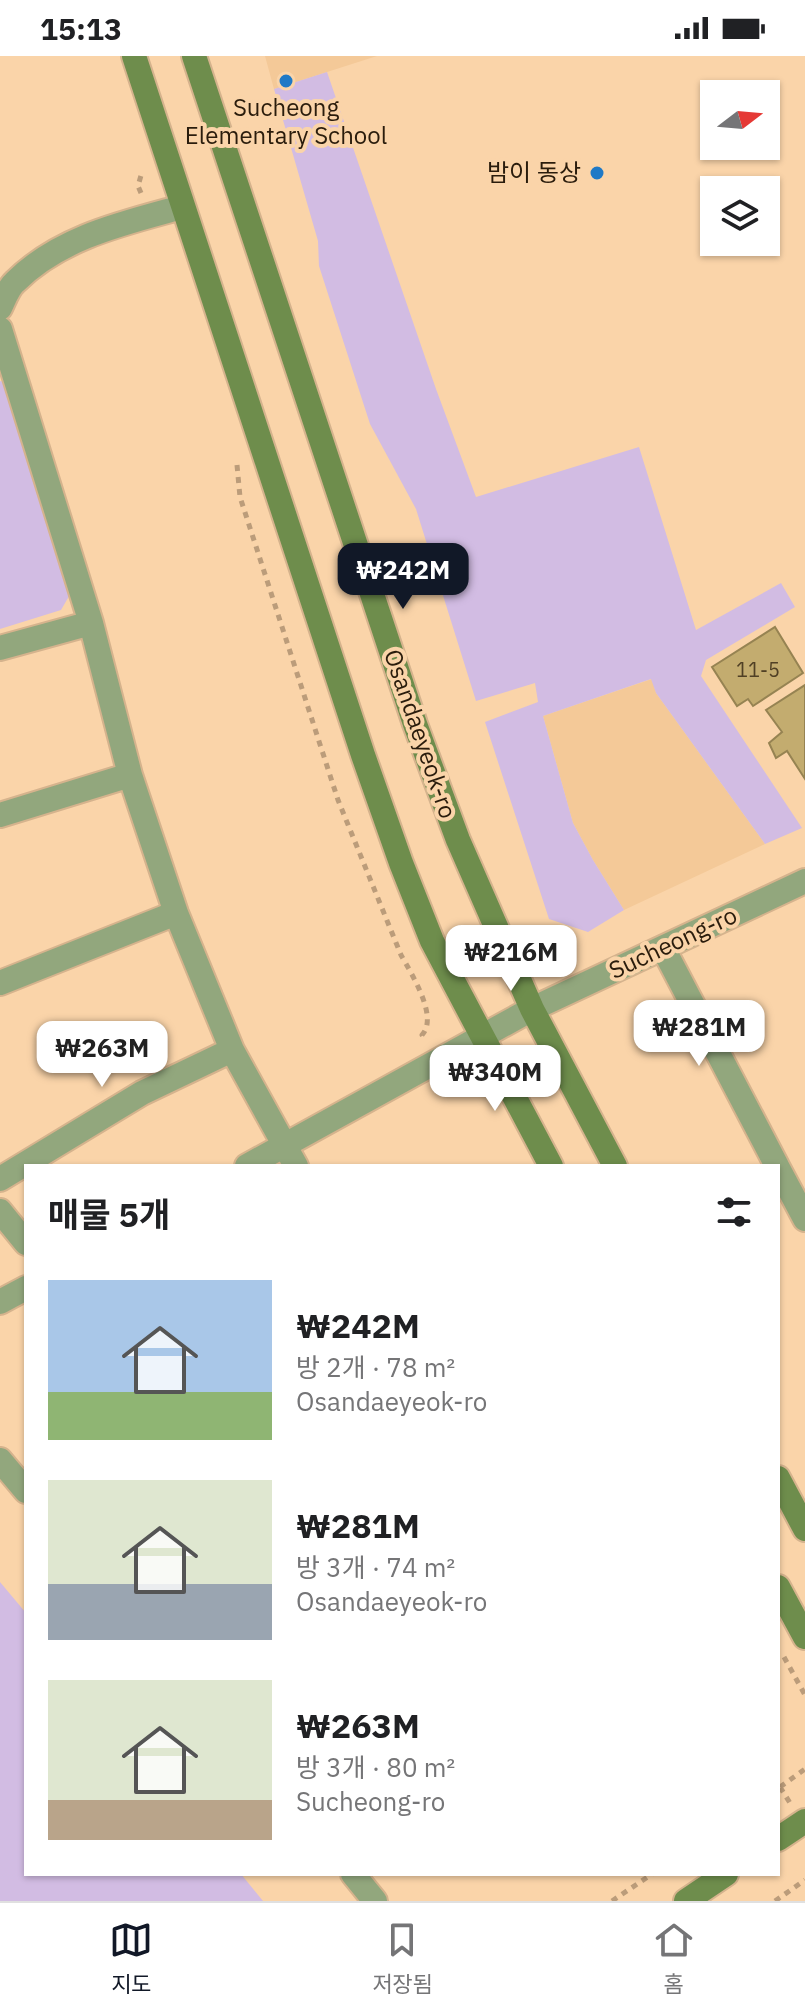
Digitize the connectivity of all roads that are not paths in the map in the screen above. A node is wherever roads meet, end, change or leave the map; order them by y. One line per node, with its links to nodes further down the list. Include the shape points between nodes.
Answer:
1 (134, 56): 3 (main road)
2 (194, 56): 14 (main road, Osandaeyeok-ro, via 415,724 458,840)
3 (182, 207): 4 (street, via 77,239 13,283); 15 (main road, via 401,863 432,941)
4 (0, 308)
5 (0, 329): 6 (street)
6 (91, 623): 7 (street); 8 (street)
7 (0, 648)
8 (130, 775): 9 (street); 11 (street)
9 (0, 815)
10 (805, 881): 12 (street, Sucheong-ro)
11 (176, 913): 13 (street); 16 (street)
12 (663, 948): 14 (street, Sucheong-ro); 23 (street)
13 (0, 983)
14 (532, 1009): 15 (street, Sucheong-ro); 22 (main road, Osandaeyeok-ro)
15 (481, 1037): 17 (street, Sucheong-ro); 21 (main road)
16 (232, 1050): 17 (street); 19 (street, via 142,1093)
17 (290, 1156): 20 (street, Sucheong-ro)
18 (24, 1164): 25 (street)
19 (25, 1164)
20 (256, 1164)
21 (550, 1164)
22 (614, 1164)
23 (776, 1164)
24 (780, 1171): 27 (street)
25 (0, 1179)
26 (0, 1211): 28 (street)
27 (805, 1219)
28 (24, 1241)
29 (24, 1289): 30 (street)
30 (0, 1302)
31 (0, 1460): 33 (street)
32 (780, 1482): 34 (main road)
33 (24, 1489)
34 (805, 1529)
35 (780, 1591): 36 (main road)
36 (805, 1637)
37 (805, 1821): 38 (main road)
38 (780, 1838)
39 (355, 1876): 41 (street)
40 (723, 1876): 42 (main road)
41 (375, 1901)
42 (686, 1901)

